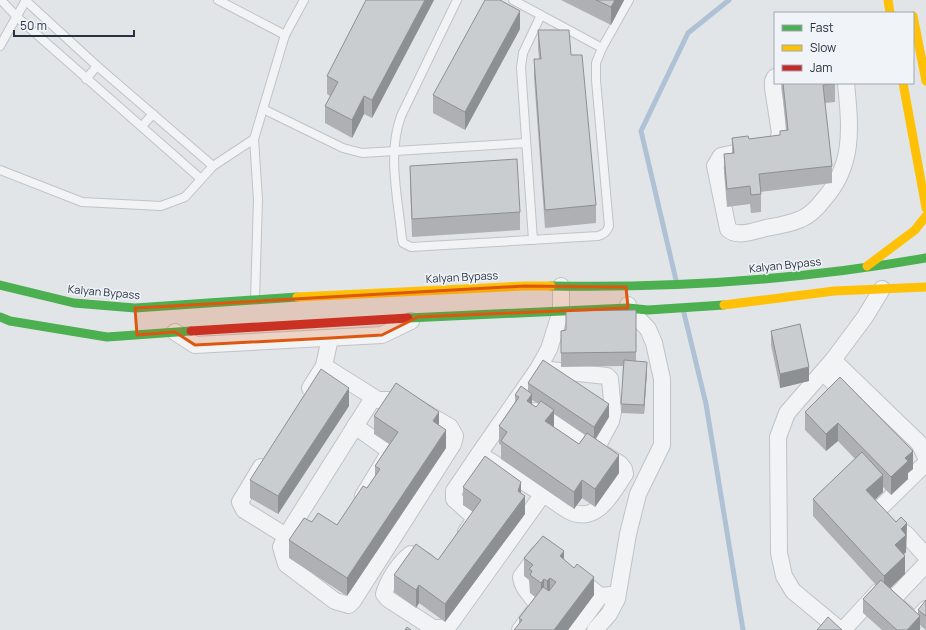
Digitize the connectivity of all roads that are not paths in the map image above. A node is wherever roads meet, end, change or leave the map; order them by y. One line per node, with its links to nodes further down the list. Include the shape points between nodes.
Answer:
1 (1, 0): 11 (lane)
2 (25, 0): 11 (lane); 16 (lane)
3 (218, 0): 13 (lane)
4 (304, 0): 13 (lane)
5 (457, 0): 28 (lane, via 401,116 395,132)
6 (513, 0): 10 (lane)
7 (629, 0): 15 (lane)
8 (888, 0): 9 (main road)
9 (890, 12)
10 (541, 15): 15 (lane); 26 (lane, via 523,52 521,67)
11 (16, 17): 14 (lane); 17 (lane)
12 (914, 21): 19 (main road)
13 (285, 35): 22 (lane)
14 (0, 46)
15 (602, 48): 34 (lane, via 596,63 596,80 609,226 604,234 598,236)
16 (98, 66): 17 (lane); 23 (lane)
17 (86, 79): 24 (lane)
18 (774, 79): 20 (street, via 780,133 777,143 721,156 715,166 728,229 736,233 803,219 835,188 849,148)
19 (926, 81)
20 (846, 84)
21 (903, 84): 27 (main road)
22 (263, 109): 25 (lane); 28 (lane, via 343,148 362,153)
23 (153, 114): 24 (lane); 29 (lane)
24 (142, 126): 31 (lane)
25 (254, 139): 29 (lane); 42 (lane, via 258,200)
26 (526, 143): 28 (lane); 34 (lane)
27 (921, 149): 32 (main road)
28 (393, 151): 34 (lane, via 402,239 407,247)
29 (213, 166): 31 (lane)
30 (0, 170): 31 (lane, via 82,202 161,206 185,197)
31 (201, 178)
32 (926, 208)
33 (926, 216): 36 (main road, via 915,230)
34 (533, 240)
35 (926, 258): 36 (main road, Kalyan Bypass)
36 (863, 269): 40 (main road, Kalyan Bypass, via 742,282)
37 (0, 285): 42 (main road, Kalyan Bypass, via 74,303 135,312)
38 (561, 286): 40 (main road, Kalyan Bypass); 42 (main road, Kalyan Bypass); 44 (street)
39 (926, 286): 41 (main road)
40 (626, 287): 43 (street)
41 (882, 289): 43 (main road, via 834,290 748,303 648,310); 49 (street)
42 (255, 300)
43 (628, 308): 44 (main road); 70 (street, via 648,329 654,343 662,379 662,445 638,494)
44 (561, 310): 46 (main road); 51 (street, via 550,348)
45 (0, 317): 47 (main road, via 10,321 107,336 136,332)
46 (418, 317): 47 (main road); 48 (street, via 382,335)
47 (175, 332): 48 (street, via 196,345)
48 (330, 338): 50 (street)
49 (834, 360): 52 (street); 61 (street, via 919,443)
50 (324, 366): 53 (street); 54 (street)
51 (538, 369): 55 (street); 58 (street, via 607,376 610,379 612,417)
52 (823, 372): 56 (street); 76 (street, via 787,413 778,438 779,553 784,576 793,591)
53 (369, 396): 57 (street); 64 (street); 64 (street, via 378,400 404,400 450,428 455,436 453,444 349,605 335,601 286,564 282,556)
54 (303, 399)
55 (517, 399): 58 (street); 60 (street)
56 (860, 410)
57 (355, 426): 63 (street, via 383,445 388,455); 64 (street, via 302,525)
58 (596, 449): 62 (street, via 620,464 625,474 602,506 588,515 570,512)
59 (269, 453): 64 (street, via 240,502 244,510)
60 (479, 454): 62 (street); 65 (street, via 454,491 454,499 473,516 473,522)
61 (920, 462): 66 (street, via 875,515 894,536 903,532 906,534)
62 (543, 494): 68 (street, via 450,624 443,628 433,628 384,594 405,558 411,554)
63 (356, 508)
64 (282, 534)
65 (457, 546)
66 (926, 556)
67 (926, 564): 72 (street, via 893,599 893,602 915,621)
68 (439, 567)
69 (879, 591): 77 (street)
70 (618, 594): 71 (street); 75 (street, via 609,614)
71 (600, 596): 73 (street, via 544,550 541,551 522,574 521,580 526,592 538,604); 74 (street)
72 (926, 609)
73 (520, 630)
74 (575, 630)
75 (595, 630)
76 (840, 630)
77 (843, 630)

